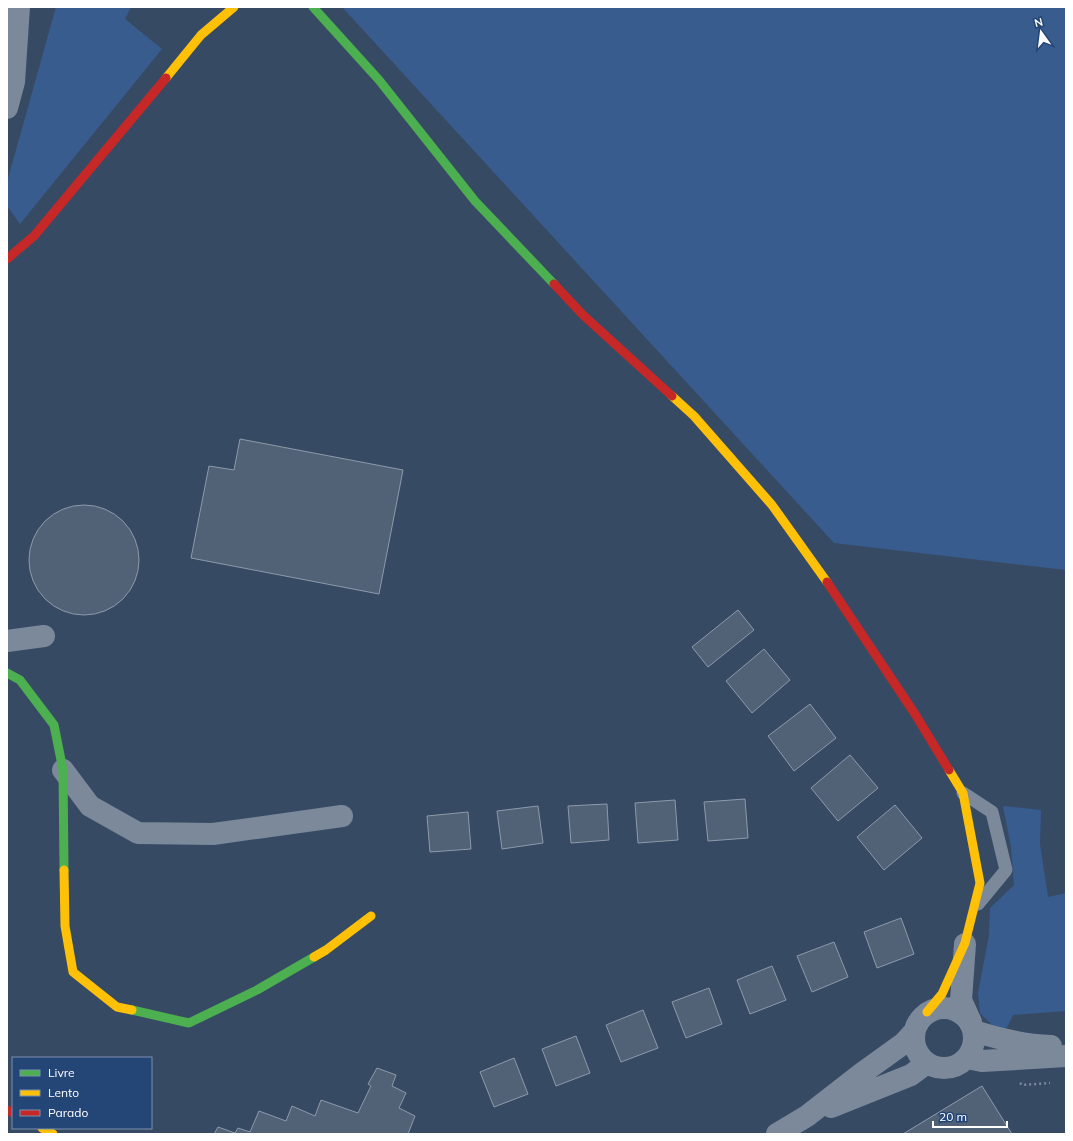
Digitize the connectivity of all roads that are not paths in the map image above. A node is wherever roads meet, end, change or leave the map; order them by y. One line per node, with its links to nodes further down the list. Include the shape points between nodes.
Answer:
1 (19, 7): 4 (street, via 14,82)
2 (234, 7): 5 (street, via 201,36 34,236)
3 (313, 7): 10 (street, via 379,80 474,201 583,315 694,416 772,505 849,614)
4 (7, 108)
5 (7, 259)
6 (44, 636): 7 (street)
7 (7, 641)
8 (7, 673): 9 (street, via 20,680 54,725)
9 (63, 770): 11 (street, via 90,806 138,833 213,834); 13 (street, via 65,926 73,972 117,1007 189,1023 257,990 326,950)
10 (963, 792): 12 (street, via 980,883); 12 (lane, via 992,812 1006,870)
11 (342, 816)
12 (974, 910): 14 (street)
13 (371, 916)
14 (965, 943): 15 (street, via 942,994); 16 (street, via 961,1000)
15 (927, 1012): 16 (street, via 946,1007 956,1010 964,1015); 17 (street)
16 (973, 1027): 18 (street, via 993,1038 1033,1046); 20 (street, via 975,1041)
17 (914, 1032): 21 (street, via 916,1049); 22 (street, via 904,1043)
18 (1066, 1047)
19 (1066, 1056): 20 (street, via 982,1061)
20 (967, 1058): 21 (street, via 960,1064 944,1068)
21 (927, 1063): 22 (street, via 912,1075)
22 (807, 1116): 25 (street)
23 (44, 1129): 24 (street)
24 (53, 1134)
25 (777, 1134)

